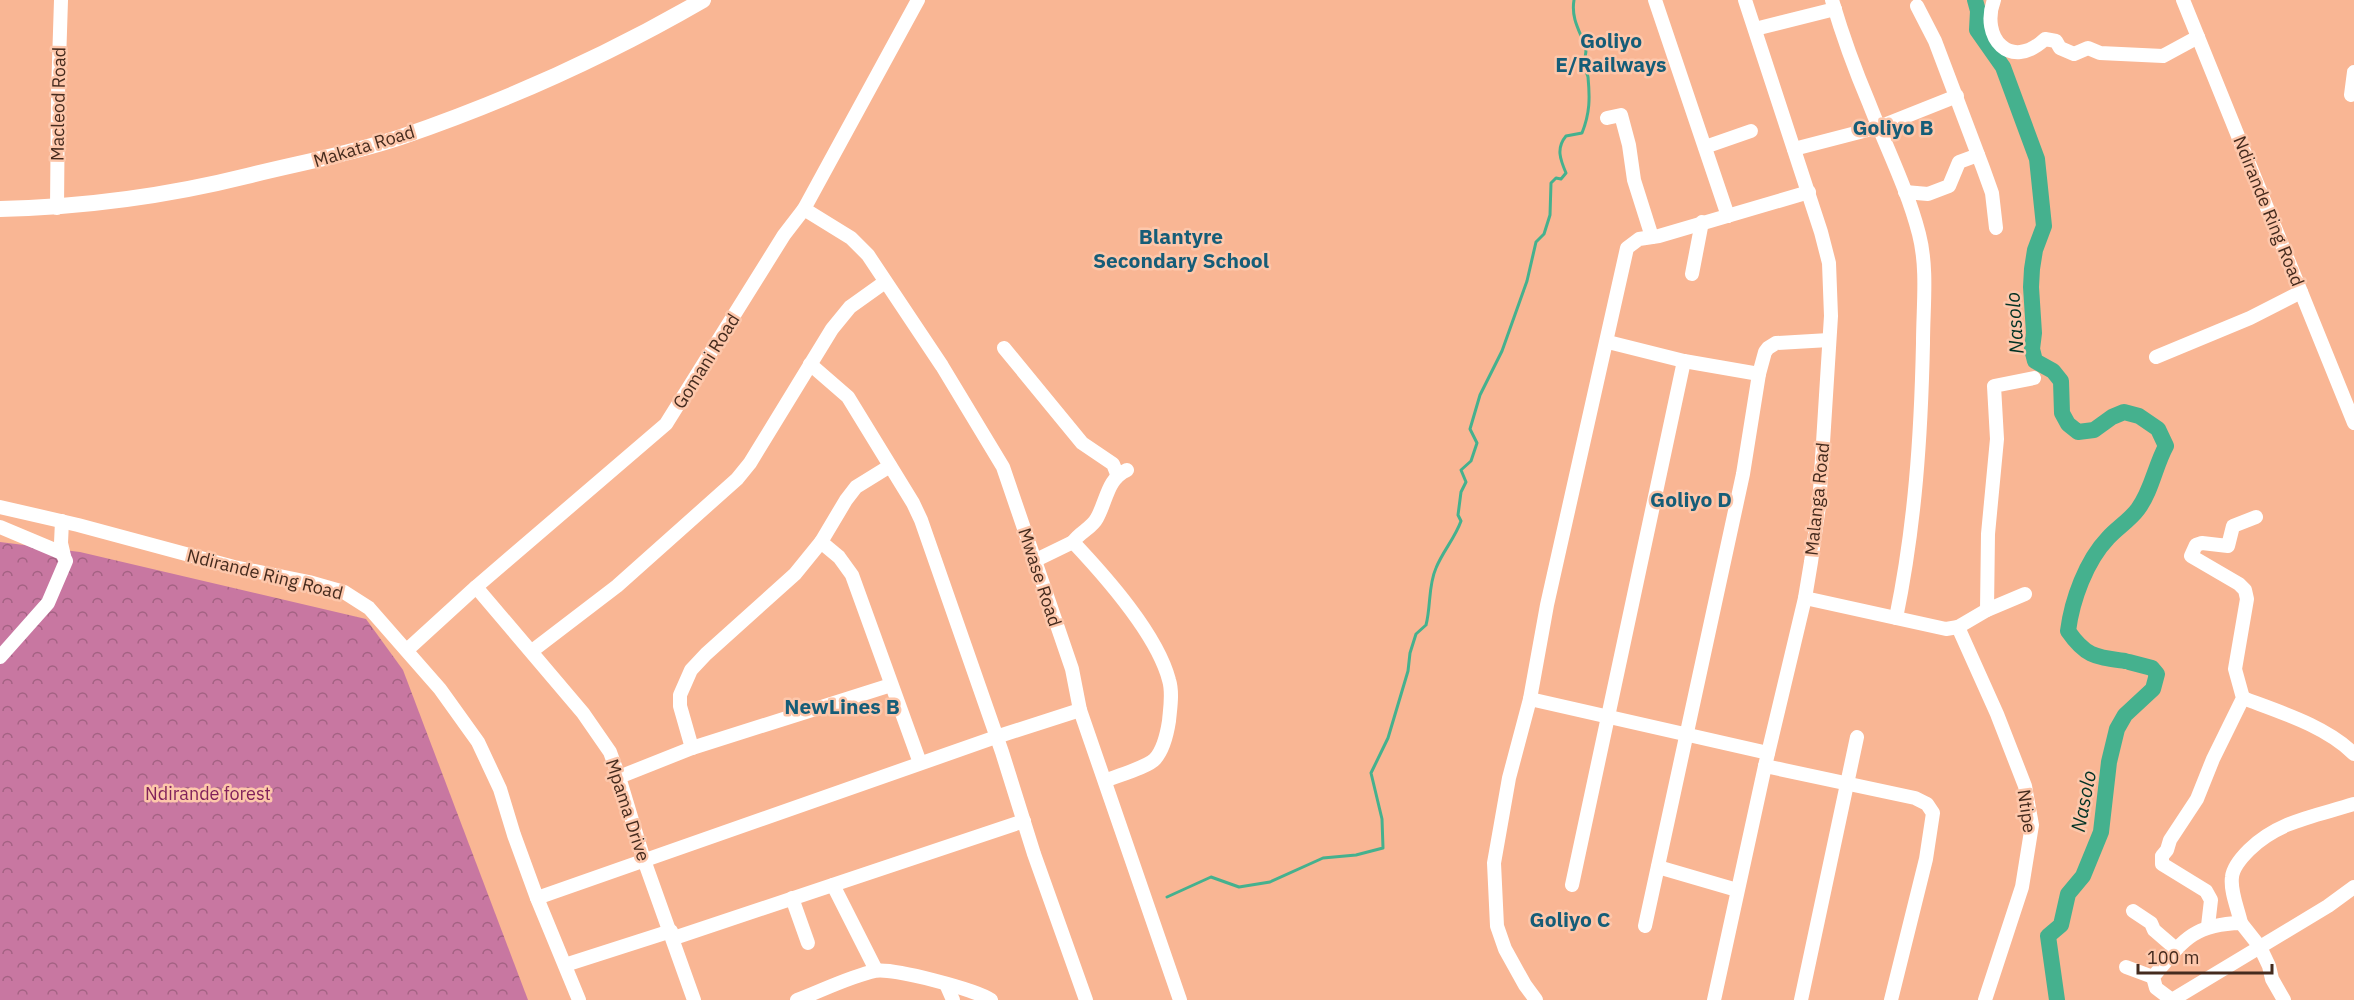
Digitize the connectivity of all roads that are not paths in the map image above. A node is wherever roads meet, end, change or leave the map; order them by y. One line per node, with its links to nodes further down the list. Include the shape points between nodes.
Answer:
1 (61, 0): 23 (street, Macleod Road)
2 (703, 0): 23 (main road, Makata Road, via 541,82 400,137 204,186)
3 (918, 0): 25 (street, Gomani Road)
4 (1655, 0): 18 (street)
5 (1745, 0): 10 (street, Malanga Road)
6 (1994, 0): 11 (street, via 1992,27 2002,48 2012,52 2024,53 2045,39 2056,40 2060,48 2074,54 2088,48 2100,53 2163,56)
7 (2183, 0): 11 (street, Ndirande Ring Road)
8 (1833, 4): 10 (street); 16 (street)
9 (1917, 6): 14 (street)
10 (1755, 29): 19 (street, Malanga Road)
11 (2198, 37): 32 (street, Ndirande Ring Road)
12 (2354, 72): 13 (street)
13 (2351, 95)
14 (1957, 96): 16 (street); 20 (street)
15 (1607, 118): 29 (street, via 1621,116 1634,180)
16 (1879, 127): 19 (street); 22 (street)
17 (1751, 131): 18 (street)
18 (1705, 147): 26 (street)
19 (1794, 149): 21 (street, Malanga Road)
20 (1978, 155): 22 (street, via 1959,162 1949,186 1928,194); 28 (street, via 1992,193)
21 (1809, 192): 26 (street); 33 (street, Malanga Road, via 1829,263)
22 (1905, 192): 55 (street, via 1919,234 1923,266 1922,383 1914,513)
23 (57, 207): 24 (main road, Makata Road)
24 (0, 209)
25 (804, 209): 31 (street, Mwase Road, via 851,237); 51 (street, Gomani Road, via 666,424)
26 (1728, 216): 27 (street)
27 (1702, 222): 29 (street); 30 (street)
28 (1996, 228)
29 (1652, 237): 34 (street, via 1639,239 1627,248)
30 (1692, 274)
31 (885, 282): 38 (street, via 850,307); 50 (street, Mwase Road, via 1003,467)
32 (2301, 292): 36 (street); 41 (street, Ndirande Ring Road)
33 (1829, 340): 39 (street, via 1772,345 1765,352); 53 (street, Malanga Road, via 1819,506)
34 (1608, 342): 37 (street); 62 (street, via 1547,605)
35 (1004, 348): 48 (street, via 1083,443 1122,472 1106,494 1097,518)
36 (2156, 357)
37 (1684, 361): 39 (street); 64 (street)
38 (810, 364): 42 (street, via 848,397); 58 (street, via 737,479 617,586)
39 (1759, 374): 65 (street, via 1743,474)
40 (2034, 378): 54 (street, via 1994,386 1998,439 1988,534)
41 (2354, 423)
42 (890, 466): 47 (street, via 856,487); 66 (street, via 921,520)
43 (0, 507): 45 (street, Ndirande Ring Road)
44 (2256, 517): 61 (street, via 2233,526 2228,546 2202,543 2196,545 2191,556 2245,590 2247,599 2235,669)
45 (62, 521): 49 (street); 57 (street, Ndirande Ring Road, via 344,592 369,608)
46 (0, 527): 49 (street)
47 (821, 542): 60 (street, via 852,575); 68 (street, via 795,574 691,670 680,695 680,706)
48 (1073, 542): 50 (street); 73 (street, via 1150,639 1170,682 1168,732 1159,754 1153,762)
49 (64, 556): 59 (street, via 65,566 48,603)
50 (1036, 560): 63 (street, Mwase Road, via 1072,669)
51 (476, 587): 57 (street, Gomani Road); 58 (street, Mpama Drive)
52 (2025, 594): 54 (street)
53 (1805, 597): 55 (street); 70 (street, Malanga Road)
54 (1987, 610): 56 (street)
55 (1896, 618): 56 (street, via 1935,628)
56 (1958, 627): 110 (street, Ntipe, via 2025,786 2032,825 2022,887)
57 (407, 650): 83 (street, Ndirande Ring Road, via 478,742 500,789)
58 (532, 651): 72 (street, Mpama Drive, via 599,734)
59 (0, 657)
60 (891, 685): 68 (street); 71 (street)
61 (2243, 698): 69 (street, via 2331,736); 88 (street, via 2197,799 2162,856 2162,864 2206,891 2211,900)
62 (1530, 699): 64 (street); 106 (street, via 1500,821 1494,898 1504,949)
63 (1080, 710): 66 (street); 73 (street, Mwase Road)
64 (1607, 717): 65 (street); 80 (street)
65 (1686, 734): 70 (street); 78 (street)
66 (996, 737): 71 (street); 76 (street)
67 (1857, 737): 74 (street)
68 (692, 748): 72 (street)
69 (2354, 754)
70 (1766, 760): 74 (street); 82 (street, Malanga Road)
71 (920, 763): 77 (street)
72 (620, 777): 77 (street, Mpama Drive)
73 (1105, 781): 105 (street, Mwase Road)
74 (1848, 784): 108 (street); 109 (street, via 1915,798 1927,804 1933,813 1926,859)
75 (2354, 804): 86 (street, via 2280,826 2243,856 2232,876)
76 (1024, 821): 79 (street); 104 (street)
77 (644, 860): 83 (street); 90 (street, Mpama Drive)
78 (1658, 867): 82 (street); 87 (street)
79 (833, 885): 84 (street); 96 (street)
80 (1572, 885)
81 (2354, 887): 92 (street)
82 (1737, 890): 107 (street, Malanga Road)
83 (537, 898): 94 (street, Ndirande Ring Road)
84 (792, 898): 90 (street); 91 (street)
85 (2133, 911): 89 (street, via 2151,923)
86 (2241, 923): 88 (street); 92 (street)
87 (1645, 926)
88 (2208, 926): 93 (street)
89 (2158, 934): 93 (street); 98 (street)
90 (672, 935): 94 (street); 100 (street, Mpama Drive)
91 (808, 943)
92 (2260, 947): 111 (street); 112 (street)
93 (2176, 949): 98 (street)
94 (565, 965): 99 (street, Ndirande Ring Road)
95 (2126, 967): 98 (street)
96 (876, 970): 97 (street); 101 (street)
97 (946, 984): 102 (street); 103 (street)
98 (2155, 985): 111 (street)
99 (579, 1000)
100 (694, 1000)
101 (797, 1000)
102 (953, 1000)
103 (991, 1000)
104 (1086, 1000)
105 (1180, 1000)
106 (1536, 1000)
107 (1714, 1000)
108 (1802, 1000)
109 (1891, 1000)
110 (1985, 1000)
111 (2172, 1000)
112 (2284, 1000)

